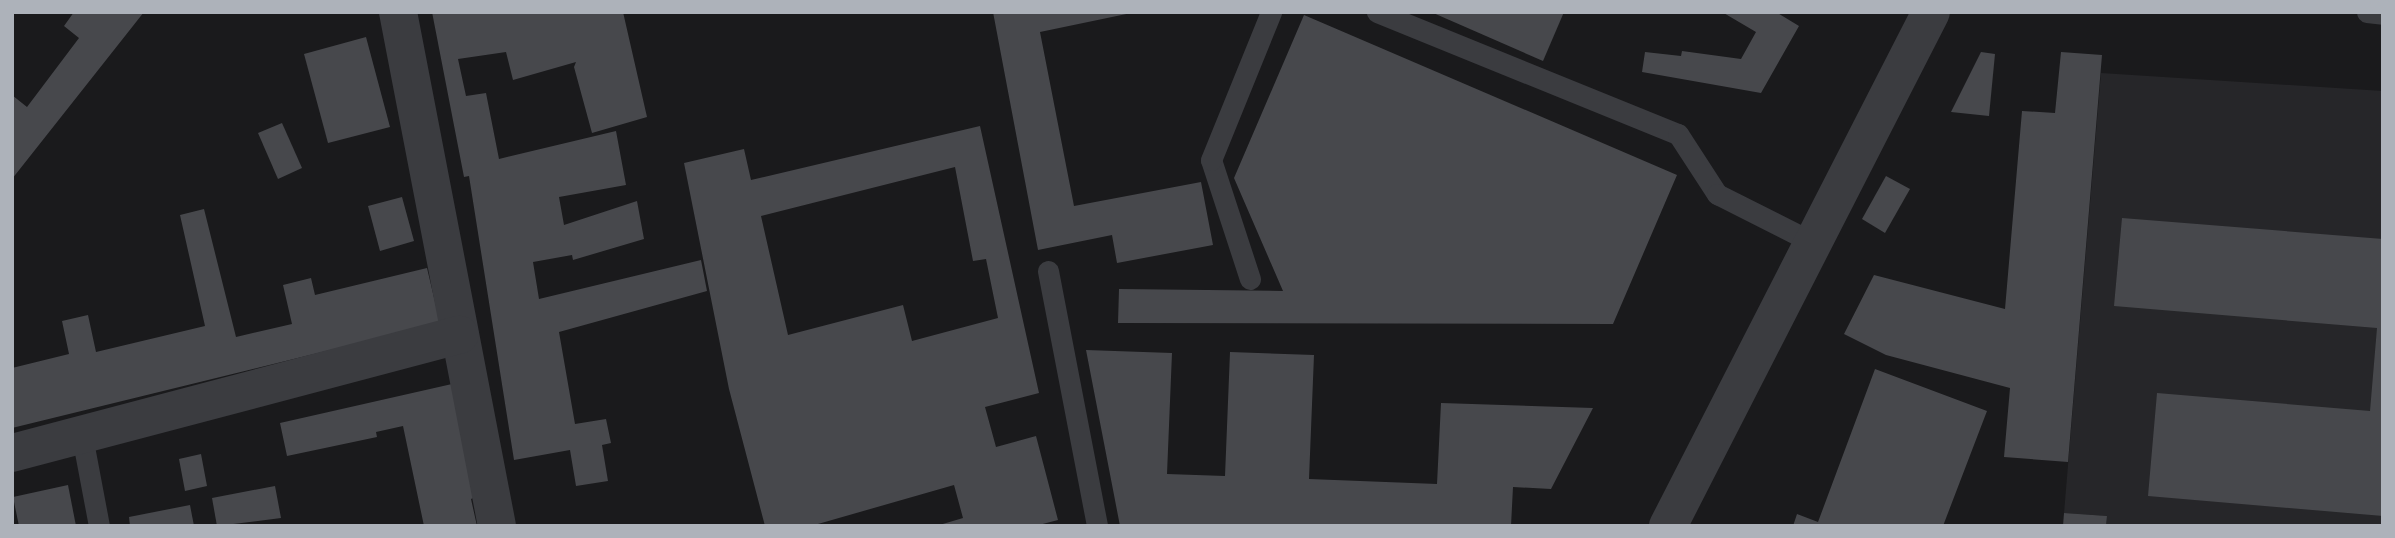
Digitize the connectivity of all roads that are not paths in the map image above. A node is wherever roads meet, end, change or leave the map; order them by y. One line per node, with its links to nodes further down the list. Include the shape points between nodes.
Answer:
1 (398, 12): 10 (street)
2 (1271, 12): 9 (lane, via 1211,160)
3 (1377, 12): 7 (lane, via 1678,134 1717,194)
4 (1931, 12): 7 (street)
5 (2367, 12): 6 (lane)
6 (2383, 13)
7 (1810, 241): 16 (street)
8 (1048, 271): 15 (lane)
9 (1250, 279)
10 (460, 335): 11 (street); 14 (street)
11 (82, 436): 12 (street); 13 (lane)
12 (12, 453)
13 (99, 526)
14 (497, 526)
15 (1097, 526)
16 (1668, 526)

